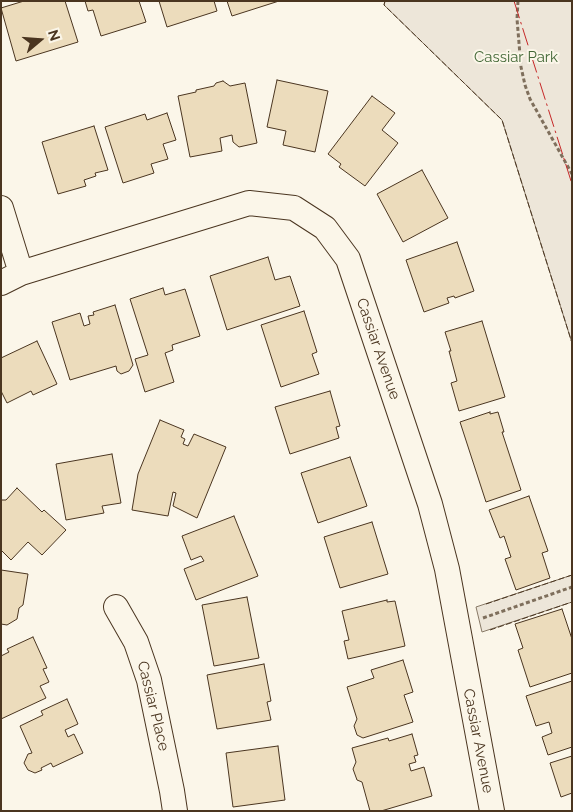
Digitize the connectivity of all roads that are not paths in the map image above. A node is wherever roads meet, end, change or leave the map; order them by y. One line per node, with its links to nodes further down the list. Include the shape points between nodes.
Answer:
1 (1, 208): 2 (street)
2 (11, 278): 5 (street, Cassiar Avenue, via 249,203 294,208 324,228 348,259 430,504 447,569)
3 (116, 607): 4 (street, Cassiar Place, via 136,642 149,680)
4 (175, 811)
5 (492, 811)

